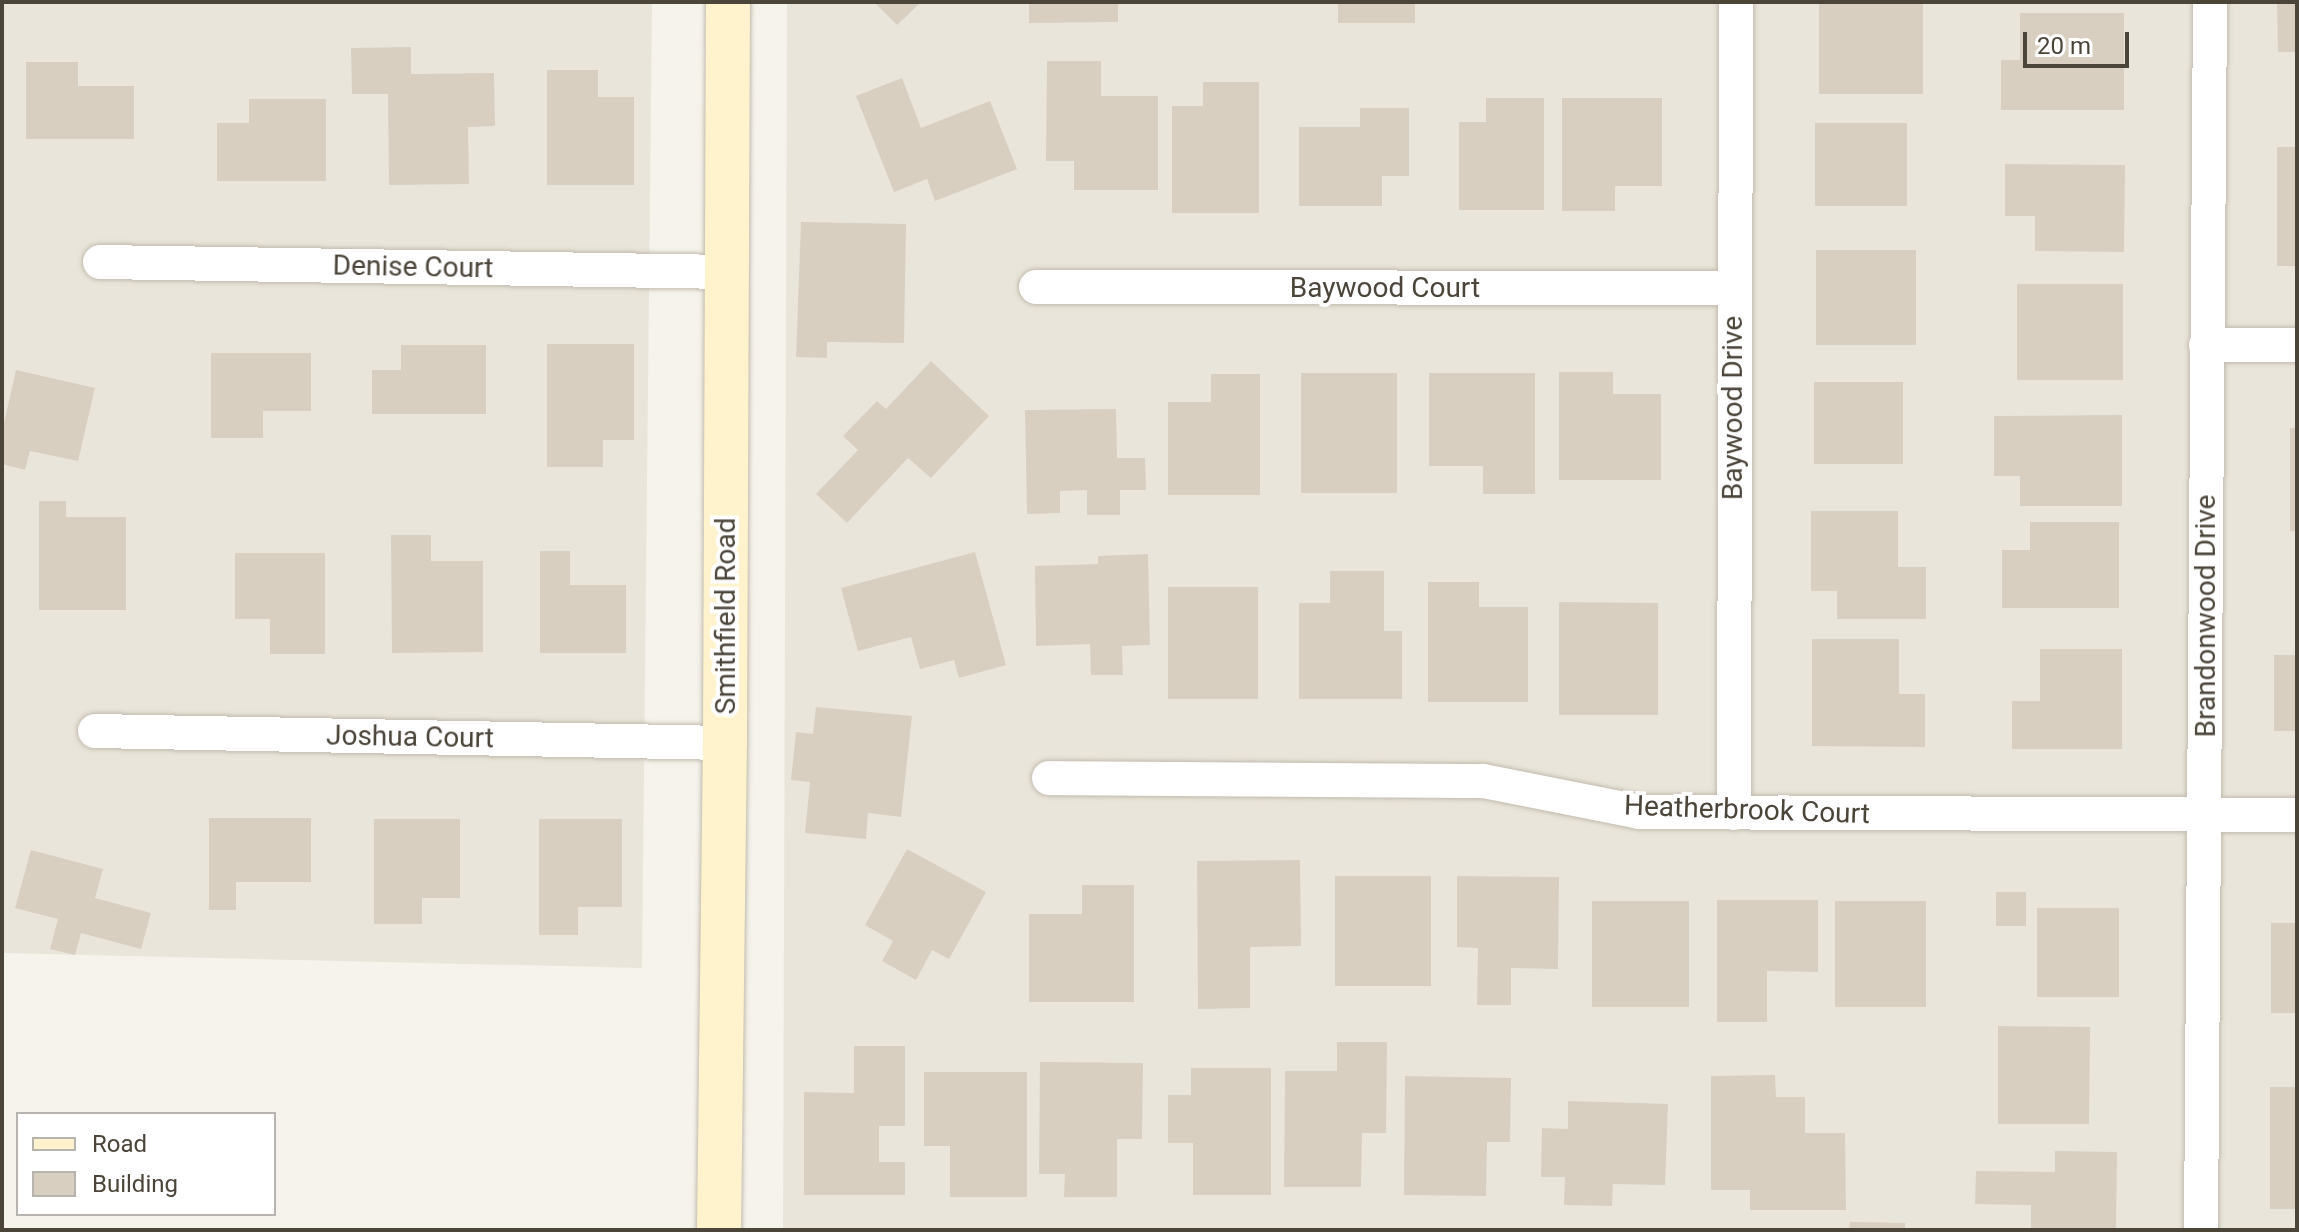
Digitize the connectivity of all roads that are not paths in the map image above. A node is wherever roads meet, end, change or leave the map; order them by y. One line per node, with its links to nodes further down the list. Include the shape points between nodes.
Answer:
1 (728, 2): 5 (main road, Smithfield Road)
2 (1736, 2): 7 (street, Baywood Drive)
3 (2210, 2): 8 (street, Brandonwood Drive)
4 (100, 262): 5 (street, Denise Court)
5 (727, 272): 11 (main road, Smithfield Road)
6 (1036, 287): 7 (street, Baywood Court)
7 (1733, 288): 13 (street, Baywood Drive)
8 (2206, 345): 9 (street); 14 (street, Brandonwood Drive)
9 (2297, 345)
10 (95, 731): 11 (street, Joshua Court)
11 (725, 743): 16 (main road, Smithfield Road)
12 (1049, 778): 13 (street, Heatherbrook Court, via 1483,781 1639,812)
13 (1734, 813): 14 (street, Heatherbrook Court)
14 (2207, 815): 15 (street, Heatherbrook Court); 17 (street, Brandonwood Drive)
15 (2297, 815)
16 (719, 1230)
17 (2201, 1230)

